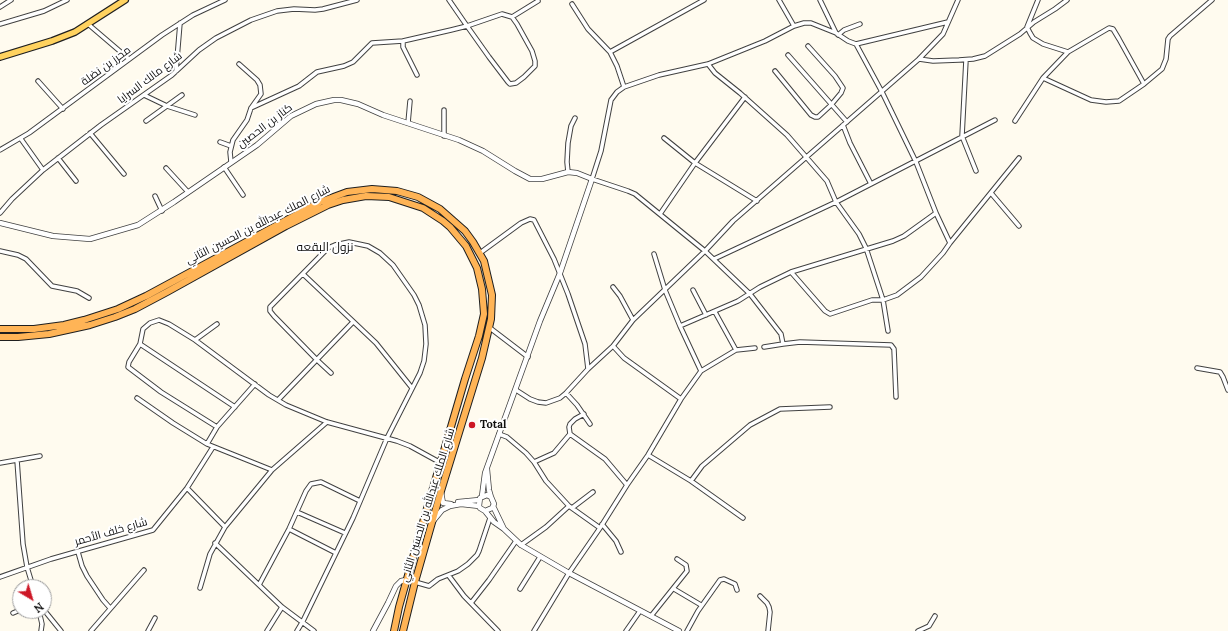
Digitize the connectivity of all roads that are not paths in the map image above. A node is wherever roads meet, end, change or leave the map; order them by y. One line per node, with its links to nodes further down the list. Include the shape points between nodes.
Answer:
1 (10, 0): 16 (street)
2 (68, 0): 19 (street, via 44,11)
3 (125, 0): 20 (main road)
4 (225, 0): 21 (street, محرز بن نضلة)
5 (355, 0): 40 (street, شارع مالك السرايا, via 323,9 277,11 251,20 207,44)
6 (449, 0): 23 (street)
7 (704, 0): 30 (street)
8 (779, 0): 24 (street)
9 (820, 0): 26 (street)
10 (958, 0): 18 (street)
11 (1038, 0): 25 (street)
12 (1066, 0): 25 (street)
13 (1212, 0): 44 (street, via 1170,36 1162,69)
14 (538, 1): 17 (street)
15 (572, 4): 30 (street, via 588,29)
16 (0, 6)
17 (512, 17): 23 (street, via 502,14); 23 (street, via 535,61 533,69 513,84 505,78)
18 (948, 22): 28 (street); 35 (street, via 943,34)
19 (0, 24)
20 (88, 24): 33 (main road, via 64,37); 34 (street)
21 (180, 24): 34 (street, محرز بن نضلة); 40 (street)
22 (860, 24): 26 (street)
23 (467, 26): 27 (street)
24 (794, 26): 26 (street, via 811,22); 38 (street)
25 (1027, 27): 31 (street, via 1033,38); 36 (street, via 990,54)
26 (837, 34): 28 (street)
27 (403, 41): 41 (street, via 403,47); 53 (street, via 372,43 353,62 317,72 299,86)
28 (856, 44): 46 (street)
29 (808, 46): 51 (street, via 842,86 843,90)
30 (610, 52): 45 (street)
31 (1068, 52): 42 (street); 44 (street, via 1110,28)
32 (788, 55): 51 (street)
33 (0, 57)
34 (129, 59): 54 (street, محرز بن نضلة)
35 (919, 59): 36 (street); 46 (street)
36 (966, 60): 66 (street)
37 (239, 64): 53 (street, via 260,86 261,94)
38 (708, 64): 45 (street, via 659,75); 49 (street, via 715,73)
39 (775, 71): 51 (street, via 813,117 818,117)
40 (176, 72): 47 (street, شارع مالك السرايا)
41 (417, 75)
42 (1043, 78): 44 (street, via 1091,100 1106,102 1119,101); 60 (street)
43 (38, 81): 54 (street)
44 (1144, 84)
45 (624, 87): 84 (street, via 611,100 601,151)
46 (882, 92): 61 (street); 76 (street)
47 (144, 95): 52 (street); 64 (street, شارع مالك السرايا)
48 (182, 95): 52 (street)
49 (745, 97): 72 (street, via 787,135); 77 (street)
50 (410, 101): 62 (street)
51 (832, 105): 61 (street)
52 (168, 106): 56 (street); 59 (street)
53 (251, 108): 70 (street)
54 (63, 109): 68 (street, محرز بن نضلة)
55 (444, 110): 65 (street)
56 (195, 115)
57 (575, 118): 82 (street, via 568,143)
58 (995, 120): 66 (street)
59 (146, 121)
60 (1015, 121)
61 (847, 122): 63 (street)
62 (408, 123): 65 (street, كناز بن الحصين); 75 (street, كناز بن الحصين, via 358,104 341,100 326,102 309,106 291,116)
63 (843, 125): 72 (street); 86 (street)
64 (90, 133): 73 (street, شارع مالك السرايا); 83 (street)
65 (444, 136): 82 (street, كناز بن الحصين, via 483,151 530,179 542,179)
66 (962, 136): 76 (street); 81 (street)
67 (664, 138): 77 (street)
68 (21, 139): 71 (street, محرز بن نضلة); 80 (street)
69 (220, 142): 70 (street)
70 (230, 146): 75 (street)
71 (0, 150)
72 (806, 157): 91 (street); 92 (street, via 827,181)
73 (58, 158): 80 (street, شارع مالك السرايا); 85 (street)
74 (1019, 158): 88 (street)
75 (232, 162): 78 (street, كناز بن الحصين)
76 (916, 162): 86 (street); 95 (street)
77 (696, 163): 91 (street); 96 (street)
78 (224, 167): 87 (street, كناز بن الحصين); 89 (street)
79 (166, 168): 87 (street)
80 (43, 170): 94 (street, شارع مالك السرايا)
81 (976, 171)
82 (568, 172): 84 (street, كناز بن الحصين)
83 (124, 174)
84 (592, 179): 96 (street, via 630,192); 107 (street)
85 (76, 181)
86 (871, 184): 92 (street)
87 (188, 192): 93 (street, كناز بن الحصين)
88 (991, 193): 98 (street); 99 (street)
89 (243, 195)
90 (155, 196): 93 (street)
91 (757, 200): 102 (street)
92 (836, 202): 100 (street); 105 (street)
93 (162, 211): 97 (street, كناز بن الحصين, via 138,225 90,239 54,236)
94 (0, 213)
95 (936, 213): 99 (street); 100 (street, via 904,236)
96 (660, 214): 102 (street)
97 (0, 223)
98 (1019, 226)
99 (950, 243): 114 (street, via 940,257 908,288)
100 (866, 248): 106 (street); 114 (street)
101 (0, 251): 113 (street, via 26,259 52,286 77,291)
102 (705, 251): 105 (street); 110 (street)
103 (480, 253): 107 (street, via 521,223 532,219); 121 (highway, شارع الملك عبدالله بن الحسين الثاني, via 487,270 492,295); 122 (highway, شارع الملك عبدالله بن الحسين الثاني, via 457,223 428,202 397,191 378,188 356,190 320,202 118,309 64,325 34,329)
104 (654, 254): 110 (street)
105 (714, 259): 112 (street)
106 (792, 272): 112 (street); 114 (street, via 825,312 830,314 872,300)
107 (560, 273): 132 (street); 135 (street, via 583,337)
108 (303, 274): 118 (street); 133 (street, via 269,309); 139 (street, via 328,248 349,242 368,246 393,265 414,295 425,325 424,361)
109 (613, 287): 117 (street)
110 (664, 290): 117 (street); 120 (street)
111 (693, 290): 116 (street)
112 (750, 294): 115 (street); 127 (street, via 781,334)
113 (89, 298)
114 (883, 300): 123 (street)
115 (715, 312): 116 (street); 131 (street)
116 (706, 315): 120 (street)
117 (633, 320): 128 (street)
118 (353, 322): 133 (street); 139 (street, via 376,343)
119 (217, 324): 125 (street)
120 (680, 326): 136 (street)
121 (490, 328): 132 (street); 157 (highway, شارع الملك عبدالله بن الحسين الثاني)
122 (0, 329)
123 (888, 331)
124 (0, 336): 156 (highway, شارع الملك عبدالله بن الحسين الثاني, via 50,334 109,319 135,309 328,205 354,198 394,198 433,213 450,226 466,246 480,278 484,301 482,326)
125 (195, 340): 126 (street, via 159,320 150,323 141,332); 138 (street)
126 (140, 344): 147 (street); 152 (street, via 129,362 129,368 166,396)
127 (783, 344): 129 (street); 143 (street, via 892,345)
128 (613, 346): 135 (street); 145 (street, via 624,358)
129 (764, 347)
130 (755, 348): 131 (street)
131 (736, 350): 136 (street)
132 (528, 356): 140 (street)
133 (317, 360): 137 (street); 146 (street)
134 (1197, 368): 141 (street, via 1220,372)
135 (588, 369): 142 (street)
136 (701, 371): 145 (street)
137 (331, 374)
138 (255, 384): 146 (street); 147 (street)
139 (412, 388): 155 (street)
140 (516, 390): 142 (street, via 530,399 546,403); 153 (street)
141 (1228, 390)
142 (566, 393): 149 (street)
143 (896, 397)
144 (137, 398): 158 (street)
145 (680, 399): 160 (street)
146 (278, 400): 150 (street)
147 (235, 406): 152 (street)
148 (830, 407): 168 (street, via 780,409 750,425 702,466)
149 (584, 414): 151 (street); 154 (street, via 570,424)
150 (327, 422): 155 (street); 167 (street)
151 (590, 424)
152 (217, 427): 158 (street)
153 (499, 434): 163 (street, via 520,447); 166 (street)
154 (570, 434): 163 (street, via 554,453); 169 (street, via 605,459)
155 (387, 438): 165 (street, via 410,446); 174 (street)
156 (449, 438): 157 (highway, via 452,436); 165 (highway, شارع الملك عبدالله بن الحسين الثاني)
157 (456, 440): 171 (highway, شارع الملك عبدالله بن الحسين الثاني)
158 (207, 444): 159 (street)
159 (213, 447): 167 (street); 170 (street, شارع خلف الأحمر)
160 (648, 455): 168 (street); 169 (street)
161 (40, 456): 162 (street)
162 (17, 460): 164 (street); 196 (street)
163 (534, 462): 178 (street, via 546,481)
164 (0, 463)
165 (441, 463): 202 (highway, شارع الملك عبدالله بن الحسين الثاني)
166 (487, 469): 173 (street); 175 (street)
167 (272, 470): 185 (street)
168 (691, 481): 182 (street)
169 (627, 485): 184 (street)
170 (187, 488): 185 (street); 191 (street, شارع خلف الأحمر, via 153,530)
171 (441, 491): 176 (street, via 443,503); 183 (highway, شارع الملك عبدالله بن الحسين الثاني)
172 (593, 492): 178 (street)
173 (491, 497): 175 (street, via 487,495); 177 (street, via 494,501)
174 (360, 501): 180 (street, via 321,482 315,482 309,487); 188 (street)
175 (480, 501): 176 (street); 179 (street, via 480,508)
176 (456, 504): 183 (street, via 442,510)
177 (493, 506): 179 (street); 187 (street)
178 (570, 507): 184 (street); 190 (street, via 540,532)
179 (485, 511): 181 (street)
180 (297, 512): 186 (street); 188 (street)
181 (490, 518): 187 (street); 199 (street, via 476,555)
182 (743, 518)
183 (433, 521): 203 (highway, شارع الملك عبدالله بن الحسين الثاني)
184 (601, 526): 192 (street, via 618,544); 198 (street)
185 (225, 527): 189 (street)
186 (289, 529): 193 (street); 204 (street)
187 (504, 529): 190 (street)
188 (345, 533): 193 (street)
189 (215, 543): 204 (street); 205 (street)
190 (519, 543): 194 (street); 210 (street)
191 (78, 552): 196 (street, شارع خلف الأحمر); 213 (street, via 87,576)
192 (621, 552)
193 (336, 553): 220 (street)
194 (540, 557): 198 (street); 206 (street)
195 (677, 559): 207 (street, via 686,565 688,570)
196 (27, 567): 200 (street, شارع خلف الأحمر); 201 (street)
197 (144, 570): 213 (street)
198 (569, 573): 214 (street); 232 (street)
199 (449, 576): 203 (street, via 440,578 429,586); 210 (street)
200 (0, 577)
201 (31, 579)
202 (406, 580): 228 (street, via 396,586); 229 (highway, شارع الملك عبدالله بن الحسين الثاني)
203 (415, 582): 230 (highway, شارع الملك عبدالله بن الحسين الثاني)
204 (259, 585): 212 (street)
205 (200, 588)
206 (520, 589)
207 (674, 589): 211 (street); 215 (street)
208 (736, 590): 211 (street, via 735,584 722,579)
209 (760, 596): 236 (street, via 769,607)
210 (471, 603): 231 (street)
211 (701, 605): 235 (street)
212 (282, 607): 220 (street); 225 (street)
213 (110, 608): 223 (street)
214 (640, 612): 215 (street); 233 (street)
215 (651, 616): 234 (street)
216 (936, 616): 237 (street, via 929,626)
217 (155, 618): 224 (street)
218 (41, 619): 221 (street)
219 (51, 619): 222 (street)
220 (303, 621): 226 (street); 227 (street)
221 (41, 631)
222 (61, 631)
223 (90, 631)
224 (148, 631)
225 (267, 631)
226 (297, 631)
227 (314, 631)
228 (374, 631)
229 (394, 631)
230 (403, 631)
231 (498, 631)
232 (534, 631)
233 (626, 631)
234 (679, 631)
235 (687, 631)
236 (768, 631)
237 (918, 631)

